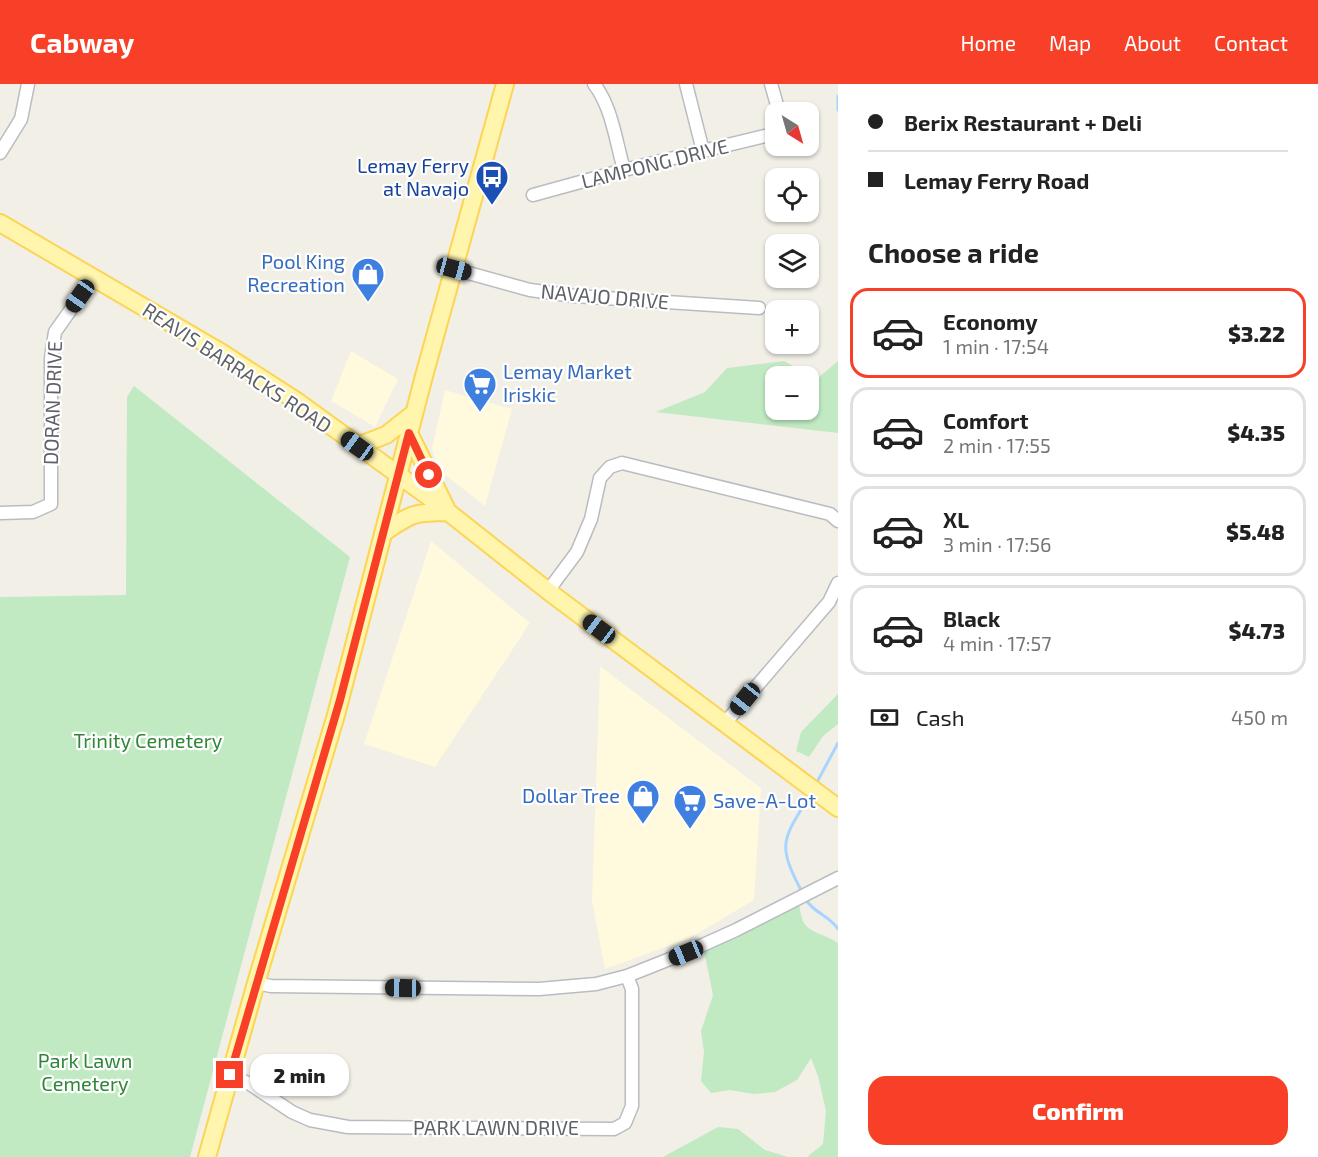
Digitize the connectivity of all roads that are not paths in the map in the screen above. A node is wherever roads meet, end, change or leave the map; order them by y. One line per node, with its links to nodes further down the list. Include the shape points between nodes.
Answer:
1 (28, 84): 9 (street, via 21,119)
2 (505, 84): 13 (main road)
3 (594, 84): 10 (street, via 608,110)
4 (686, 84): 8 (street)
5 (771, 84): 6 (street)
6 (776, 102)
7 (765, 136): 8 (street, LAMPONG DRIVE)
8 (703, 152): 10 (street, LAMPONG DRIVE)
9 (0, 153)
10 (624, 170): 11 (street, LAMPONG DRIVE)
11 (533, 195)
12 (0, 223): 14 (main road, REAVIS BARRACKS ROAD)
13 (454, 269): 15 (street, NAVAJO DRIVE, via 530,290 574,296); 16 (main road)
14 (93, 278): 18 (main road, REAVIS BARRACKS ROAD, via 230,358); 21 (street, DORAN DRIVE, via 55,332 51,358 51,504 33,512)
15 (759, 308)
16 (414, 412): 17 (main road); 18 (main road, via 386,435)
17 (409, 433): 19 (main road); 20 (main road)
18 (357, 446): 19 (main road, REAVIS BARRACKS ROAD)
19 (398, 475): 20 (main road, REAVIS BARRACKS ROAD); 23 (main road)
20 (448, 512): 23 (main road, via 411,515); 25 (main road, REAVIS BARRACKS ROAD)
21 (0, 513)
22 (838, 521): 25 (street, via 830,514 622,463 610,467 600,478 591,519 577,552)
23 (383, 534): 30 (main road, via 336,715)
24 (838, 583): 26 (street, via 829,602)
25 (548, 591): 26 (main road, REAVIS BARRACKS ROAD)
26 (725, 723): 27 (main road, REAVIS BARRACKS ROAD)
27 (838, 808)
28 (838, 878): 29 (street, via 704,945)
29 (627, 976): 30 (street, via 588,985 538,989); 31 (street, PARK LAWN DRIVE, via 632,989 632,1106 625,1123 614,1129 326,1124 292,1112)
30 (256, 983): 31 (main road)
31 (230, 1075): 32 (main road)
32 (207, 1157)

